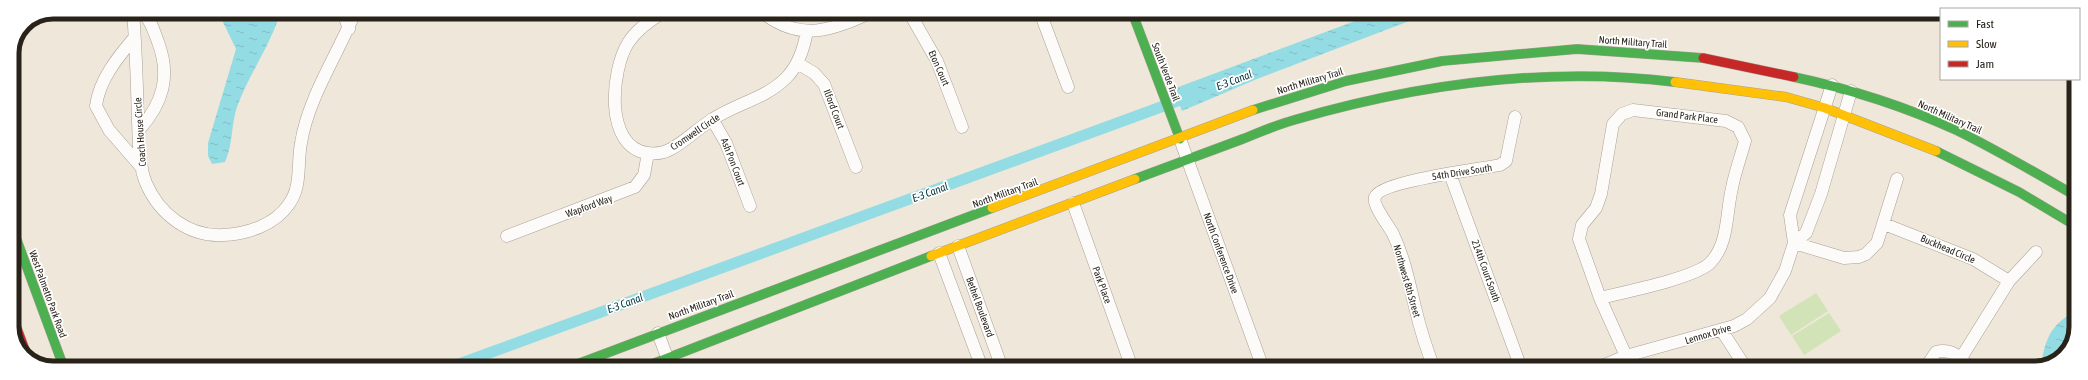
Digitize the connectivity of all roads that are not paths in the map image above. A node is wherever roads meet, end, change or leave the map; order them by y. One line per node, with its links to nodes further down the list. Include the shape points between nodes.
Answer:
1 (133, 19): 13 (street, Coach House Circle)
2 (147, 19): 23 (street, via 162,52 165,79 154,109)
3 (345, 19): 11 (street)
4 (353, 19): 11 (street, Coach House Circle)
5 (652, 19): 25 (street, via 633,36 622,55 617,75 616,119 620,133 628,144)
6 (773, 19): 12 (street, via 782,25)
7 (857, 19): 12 (street, via 837,28)
8 (913, 19): 22 (street, Eton Court, via 937,60)
9 (1043, 19): 16 (street)
10 (1135, 19): 24 (main road, South Verde Trail)
11 (349, 29): 28 (street, Coach House Circle, via 308,117 300,143 298,179 293,198 278,217 256,228 235,234 213,235 192,230 172,219 157,203)
12 (807, 31): 14 (street, Cromwell Circle)
13 (134, 38): 23 (street, Coach House Circle); 28 (street, via 104,81 96,106 108,130)
14 (797, 62): 21 (street, Cromwell Circle, via 774,88); 27 (street, Ilford Court, via 814,73 824,84)
15 (1832, 85): 17 (main road, North Military Trail); 18 (street, Lennox Drive); 24 (main road, North Military Trail, via 1717,60 1577,49 1442,61 1392,70 1346,81 1266,106)
16 (1068, 88)
17 (1851, 91): 19 (street, Lennox Drive); 31 (main road, North Military Trail, via 1900,107 1955,130)
18 (1825, 108): 19 (main road); 26 (main road, via 1786,97 1696,83 1598,75 1523,77 1426,89 1357,103 1293,120); 40 (street, Lennox Drive, via 1790,215)
19 (1844, 115): 36 (main road, via 1938,152 2019,192); 40 (street, Lennox Drive, via 1819,200 1806,233)
20 (1515, 117): 29 (street, 54th Drive South, via 1506,161 1500,165)
21 (712, 119): 25 (street, Cromwell Circle, via 670,150); 34 (street, Ash Pon Court, via 726,143)
22 (962, 127)
23 (139, 130): 28 (street, Coach House Circle)
24 (1180, 139): 26 (street, North Conference Drive); 35 (main road, North Military Trail)
25 (648, 153): 38 (street, Wapford Way, via 644,174 635,187)
26 (1187, 159): 33 (main road); 57 (street, North Conference Drive)
27 (856, 167)
28 (142, 168)
29 (1450, 174): 32 (street, 54th Drive South, via 1403,182 1380,191); 59 (street, 214th Court South)
30 (1897, 179): 37 (street)
31 (2069, 192)
32 (1375, 197): 58 (street, Northwest 8th Street, via 1375,205 1400,249)
33 (1072, 203): 42 (main road); 56 (street, Park Place)
34 (750, 206)
35 (958, 222): 39 (main road); 47 (main road, North Military Trail)
36 (2069, 222)
37 (1884, 224): 40 (street, via 1878,243 1859,257 1844,258); 44 (street, Buckhead Circle, via 1973,259)
38 (507, 236)
39 (942, 244): 42 (main road); 53 (main road); 54 (street, Bethel Boulevard)
40 (1794, 244): 46 (street, Lennox Drive, via 1785,271 1770,298 1747,319)
41 (19, 246): 50 (main road, West Palmetto Park Road)
42 (958, 246): 55 (street, Bethel Boulevard)
43 (2036, 252): 44 (street)
44 (2009, 281): 49 (street)
45 (1600, 298): 45 (street, Grand Park Place, via 1690,274 1705,268 1716,257 1722,243 1732,188 1745,140 1738,127 1726,121 1633,110 1622,114 1613,124 1601,194 1596,208 1586,219 1580,232 1580,246); 48 (street, Grand Park Place)
46 (1722, 331): 48 (street, Lennox Drive); 62 (street)
47 (658, 333): 51 (main road, North Military Trail); 52 (street)
48 (1626, 356): 60 (street, Lennox Drive); 61 (street)
49 (1962, 358): 63 (street, via 1945,350 1936,352); 64 (street)
50 (61, 361)
51 (585, 361)
52 (669, 361)
53 (675, 361)
54 (980, 361)
55 (999, 361)
56 (1129, 361)
57 (1260, 361)
58 (1431, 361)
59 (1518, 361)
60 (1614, 361)
61 (1629, 361)
62 (1741, 361)
63 (1930, 361)
64 (1964, 361)

